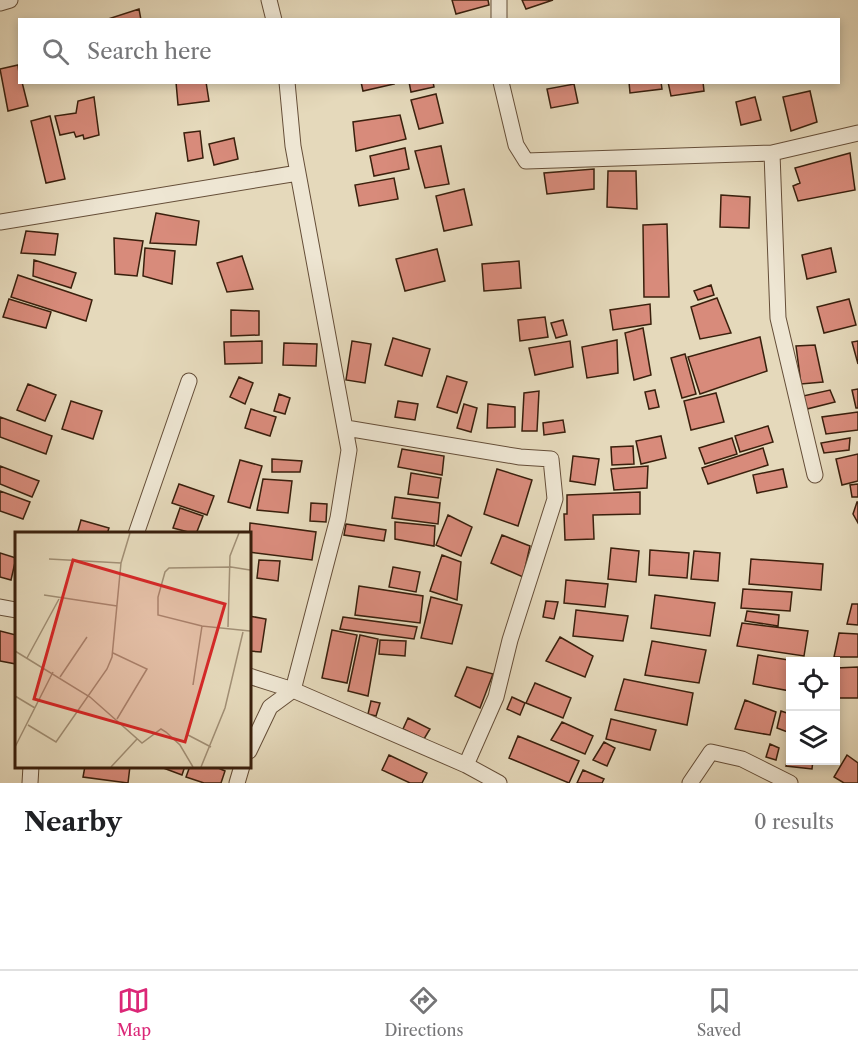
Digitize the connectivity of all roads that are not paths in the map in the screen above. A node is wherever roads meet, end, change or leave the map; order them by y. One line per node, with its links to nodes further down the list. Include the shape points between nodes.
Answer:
1 (10, 0): 4 (street)
2 (269, 0): 5 (street)
3 (499, 0): 6 (street)
4 (0, 3)
5 (274, 18)
6 (499, 18)
7 (287, 84): 11 (street)
8 (501, 84): 10 (street, via 516,145 526,161)
9 (858, 133): 10 (street)
10 (772, 153): 15 (street, via 778,318)
11 (298, 173): 12 (street); 14 (street)
12 (0, 222)
13 (189, 381): 16 (street)
14 (346, 428): 20 (street, via 349,450 338,518); 22 (street, via 520,458 551,459 555,498 496,697)
15 (815, 475)
16 (137, 532)
17 (0, 607): 18 (street)
18 (15, 610)
19 (250, 676): 20 (street)
20 (293, 690): 21 (street, via 270,706); 22 (street)
21 (250, 749)
22 (466, 765): 27 (street)
23 (31, 768): 25 (street)
24 (241, 768): 26 (street)
25 (30, 783)
26 (237, 783)
27 (499, 783)
28 (690, 783): 29 (street, via 711,752 742,759)
29 (790, 783)

